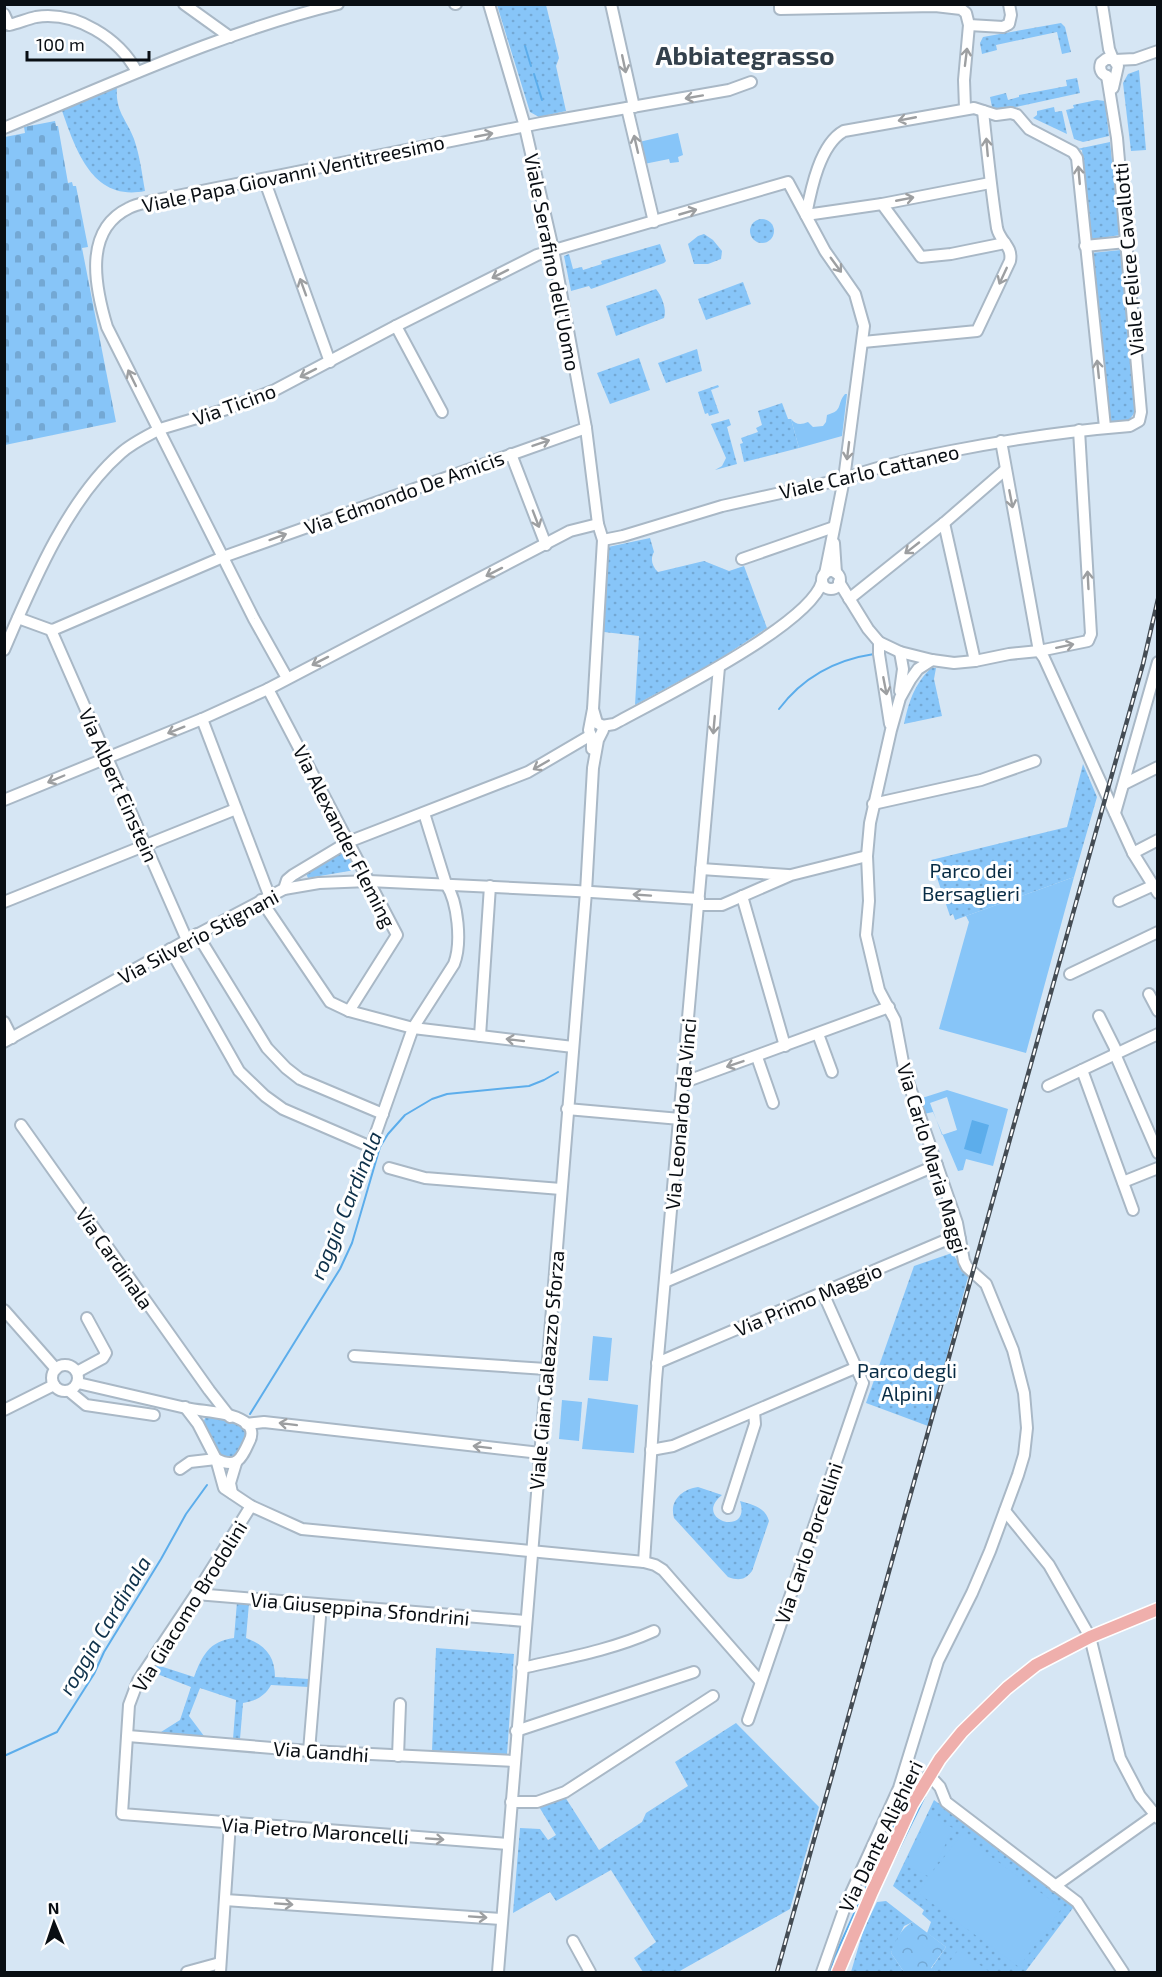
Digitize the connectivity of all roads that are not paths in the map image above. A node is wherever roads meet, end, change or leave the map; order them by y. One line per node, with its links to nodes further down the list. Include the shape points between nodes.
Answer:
1 (184, 4): 10 (street)
2 (338, 4): 10 (street)
3 (489, 4): 18 (street, Viale Serafino dell'Uomo)
4 (611, 4): 15 (street, one-way to 15)
5 (1102, 4): 12 (street, Viale Felice Cavallotti)
6 (780, 7): 9 (street, via 935,6 961,9)
7 (1010, 10): 9 (street, via 1010,24 1003,27)
8 (4, 14): 13 (street, via 9,25 37,17 82,24 103,34 131,60)
9 (969, 25): 16 (street, one-way to 9)
10 (230, 37): 13 (street)
11 (1158, 51): 12 (street)
12 (1112, 64): 25 (street, Viale Felice Cavallotti)
13 (137, 72): 19 (street)
14 (750, 82): 15 (street, Viale Papa Giovanni Ventitreesimo, one-way to 15, via 729,90)
15 (630, 107): 18 (street, Viale Papa Giovanni Ventitreesimo); 24 (street, one-way to 15)
16 (965, 108): 17 (street); 23 (street, one-way to 23, via 836,135 823,157)
17 (986, 112): 21 (street, one-way to 17); 27 (street, one-way to 17, via 1077,158 1073,152 1029,129 1017,115)
18 (525, 126): 20 (street, Viale Papa Giovanni Ventitreesimo, one-way to 18); 28 (street, Viale Serafino dell'Uomo)
19 (4, 128)
20 (264, 179): 31 (street, one-way to 20); 36 (street, Viale Papa Giovanni Ventitreesimo, one-way to 20, via 107,327 97,283 100,239 115,216 130,207)
21 (990, 183): 22 (street, one-way to 21); 26 (street, via 999,236)
22 (882, 204): 23 (street); 26 (street, via 921,257)
23 (806, 215): 24 (street, Via Ticino, one-way to 23, via 788,182); 30 (street, one-way to 30, via 855,294 864,326)
24 (654, 222): 28 (street, Via Ticino)
25 (1126, 242): 27 (street); 33 (street, Viale Felice Cavallotti)
26 (1005, 243): 30 (street, one-way to 30, via 1010,248 1010,261 977,331)
27 (1085, 246): 35 (street, one-way to 27)
28 (553, 249): 29 (street, Via Ticino, one-way to 29); 34 (street, Viale Serafino dell'Uomo)
29 (396, 326): 31 (street, Via Ticino); 32 (street)
30 (863, 342): 41 (street, one-way to 41)
31 (330, 362): 36 (street, Via Ticino, one-way to 36, via 251,401)
32 (442, 412)
33 (1139, 421): 35 (street, Viale Carlo Cattaneo, via 1130,426)
34 (586, 428): 39 (street, Via Edmondo De Amicis, one-way to 34); 43 (street, Viale Serafino dell'Uomo)
35 (1105, 428): 37 (street, Viale Carlo Cattaneo)
36 (160, 429): 47 (street, Viale Papa Giovanni Ventitreesimo); 50 (street, Via Ticino, via 121,453 88,489 56,540)
37 (1079, 430): 38 (street, Viale Carlo Cattaneo); 54 (street, one-way to 37, via 1090,639)
38 (1001, 441): 40 (street); 41 (street, Viale Carlo Cattaneo, via 926,456)
39 (511, 454): 46 (street, one-way to 46); 47 (street, Via Edmondo De Amicis, one-way to 39)
40 (1005, 470): 42 (street); 54 (street, one-way to 54)
41 (844, 479): 44 (street); 45 (street, Viale Carlo Cattaneo, via 722,506)
42 (945, 523): 49 (street, one-way to 49); 57 (street)
43 (598, 524): 45 (street, Viale Serafino dell'Uomo); 46 (street, via 570,531)
44 (834, 527): 48 (street); 49 (street)
45 (603, 540): 66 (street, Viale Gian Galeazzo Sforza, via 593,709)
46 (546, 545): 60 (street, one-way to 60)
47 (223, 557): 51 (street, Via Edmondo De Amicis); 60 (street, Viale Papa Giovanni Ventitreesimo)
48 (742, 559)
49 (833, 585): 52 (street); 59 (street)
50 (18, 618): 51 (street); 53 (street, Via Ticino)
51 (51, 630): 68 (street, Via Albert Einstein)
52 (879, 642): 55 (street); 67 (street, Via Carlo Maria Maggi, one-way to 67)
53 (4, 650)
54 (1040, 651): 57 (street); 76 (street)
55 (900, 652): 56 (street); 63 (street, Via Carlo Maria Maggi)
56 (932, 660): 57 (street); 63 (street, Via Carlo Maria Maggi, via 918,669)
57 (975, 661)
58 (1158, 662): 64 (street)
59 (719, 667): 66 (street, via 614,724); 82 (street, Via Leonardo da Vinci, one-way to 82)
60 (287, 678): 61 (street)
61 (268, 689): 65 (street); 78 (street, Via Alexander Fleming)
62 (1158, 693): 64 (street)
63 (900, 698): 67 (street, Via Carlo Maria Maggi)
64 (1146, 698): 71 (street)
65 (202, 719): 68 (street, one-way to 68); 74 (street)
66 (596, 729): 75 (street, one-way to 75, via 528,772); 89 (street, Viale Gian Galeazzo Sforza)
67 (891, 730): 73 (street, Via Carlo Maria Maggi)
68 (107, 757): 72 (street, one-way to 72); 79 (street, Via Albert Einstein)
69 (1035, 761): 73 (street, via 981,780)
70 (1158, 766): 71 (street)
71 (1124, 784): 76 (street)
72 (4, 800)
73 (873, 804): 81 (street, Via Carlo Maria Maggi)
74 (236, 808): 79 (street); 91 (street)
75 (424, 813): 78 (street); 85 (street)
76 (1115, 813): 80 (street)
77 (1158, 840): 80 (street)
78 (348, 842): 84 (street, Via Alexander Fleming); 87 (street, via 292,875)
79 (145, 845): 93 (street); 97 (street, Via Albert Einstein)
80 (1133, 853): 88 (street)
81 (867, 856): 83 (street); 101 (street, Via Carlo Maria Maggi, via 866,935 879,990)
82 (701, 869): 83 (street); 94 (street, Via Leonardo da Vinci)
83 (791, 875): 90 (street, Via Silverio Stignani)
84 (369, 881): 85 (street, Via Silverio Stignani); 87 (street, Via Silverio Stignani); 102 (street, Via Alexander Fleming, via 397,935)
85 (446, 884): 86 (street, Via Silverio Stignani); 106 (street, via 458,928 456,959)
86 (490, 886): 89 (street, Via Silverio Stignani); 109 (street)
87 (284, 889): 91 (street, Via Silverio Stignani)
88 (1155, 890): 92 (street)
89 (586, 892): 94 (street, Via Silverio Stignani, one-way to 89); 112 (street, Viale Gian Galeazzo Sforza)
90 (742, 896): 94 (street, Via Silverio Stignani, via 722,905); 111 (street)
91 (265, 897): 96 (street, Via Silverio Stignani); 102 (street, via 330,1002)
92 (1119, 901)
93 (4, 902)
94 (699, 902): 117 (street, Via Leonardo da Vinci)
95 (1158, 932): 99 (street)
96 (197, 934): 97 (street, Via Silverio Stignani); 121 (street, via 267,1048 286,1068 300,1079)
97 (187, 940): 98 (street, Via Silverio Stignani)
98 (170, 949): 110 (street, Via Silverio Stignani); 121 (street, via 239,1071 265,1096 284,1109 371,1147)
99 (1070, 974)
100 (1149, 994): 103 (street)
101 (888, 1007): 107 (street); 125 (street, Via Carlo Maria Maggi, via 895,1020 905,1073)
102 (349, 1011): 106 (street)
103 (1158, 1011)
104 (1100, 1016): 113 (street)
105 (4, 1022): 110 (street)
106 (413, 1028): 109 (street); 121 (street)
107 (818, 1034): 111 (street); 116 (street)
108 (1158, 1034): 113 (street)
109 (480, 1035): 112 (street, one-way to 109)
110 (8, 1040)
111 (785, 1046): 114 (street)
112 (573, 1047): 120 (street, Viale Gian Galeazzo Sforza)
113 (1115, 1054): 115 (street); 124 (street)
114 (756, 1057): 117 (street, one-way to 117); 119 (street)
115 (1082, 1070): 118 (street); 128 (street)
116 (832, 1072)
117 (682, 1083): 122 (street, Via Leonardo da Vinci)
118 (1048, 1086)
119 (773, 1103)
120 (567, 1109): 122 (street); 129 (street, Viale Gian Galeazzo Sforza)
121 (383, 1114)
122 (680, 1119): 132 (street, Via Leonardo da Vinci)
123 (21, 1125): 144 (street, Via Cardinala)
124 (1158, 1153)
125 (937, 1165): 131 (street, Via Carlo Maria Maggi); 132 (street)
126 (389, 1167): 129 (street, via 425,1178)
127 (1158, 1168): 128 (street)
128 (1123, 1182): 130 (street)
129 (561, 1190): 140 (street, Viale Gian Galeazzo Sforza)
130 (1133, 1210)
131 (960, 1239): 133 (street, Via Primo Maggio, via 946,1240); 161 (street, Via Carlo Maria Maggi, via 965,1264 986,1284 1003,1324 1024,1393 1025,1449)
132 (665, 1282): 137 (street, Via Leonardo da Vinci)
133 (823, 1293): 137 (street, Via Primo Maggio); 138 (street, Via Carlo Porcellini)
134 (4, 1310): 139 (street)
135 (87, 1318): 141 (street, via 106,1353)
136 (354, 1356): 140 (street)
137 (657, 1363): 153 (street, Via Leonardo da Vinci)
138 (855, 1368): 148 (street); 172 (street, Via Carlo Porcellini, via 863,1383)
139 (56, 1369): 141 (street, via 67,1365); 142 (street)
140 (546, 1369): 154 (street, Viale Gian Galeazzo Sforza)
141 (77, 1372): 143 (street)
142 (54, 1385): 143 (street, via 61,1391); 146 (street)
143 (74, 1387): 145 (street); 149 (street, via 86,1405)
144 (209, 1390): 147 (street, via 210,1402); 150 (street, Via Cardinala)
145 (185, 1407): 147 (street); 151 (street)
146 (4, 1410)
147 (204, 1411): 150 (street); 151 (street)
148 (754, 1412): 153 (street, via 673,1446); 160 (street, via 755,1424)
149 (154, 1415)
150 (230, 1417): 152 (street)
151 (198, 1424): 155 (street)
152 (246, 1424): 154 (street, one-way to 152, via 264,1422); 156 (street, via 252,1436)
153 (651, 1450): 163 (street, Via Leonardo da Vinci)
154 (540, 1453): 162 (street, Viale Gian Galeazzo Sforza)
155 (216, 1459): 156 (street, via 225,1464); 157 (street, via 190,1462); 158 (street, via 224,1488)
156 (236, 1463): 158 (street, via 230,1483)
157 (180, 1469)
158 (232, 1494): 159 (street)
159 (251, 1506): 162 (street, via 302,1529); 164 (street, Via Giacomo Brodolini)
160 (728, 1508)
161 (1005, 1511): 169 (street, via 1049,1565); 196 (street, Via Carlo Maria Maggi, via 972,1593 934,1669 898,1788 846,1904)
162 (531, 1552): 163 (street); 167 (street, Viale Gian Galeazzo Sforza)
163 (644, 1562): 172 (street, via 663,1570)
164 (196, 1594): 165 (street, Via Giuseppina Sfondrini); 177 (street, Via Giacomo Brodolini, via 138,1681 129,1705)
165 (321, 1605): 167 (street, Via Giuseppina Sfondrini); 178 (street)
166 (1158, 1610): 169 (main road, Via Dante Alighieri)
167 (525, 1621): 170 (street, Viale Gian Galeazzo Sforza)
168 (654, 1631): 170 (street, via 634,1640)
169 (1090, 1637): 181 (main road, Via Dante Alighieri, via 1026,1671 967,1726); 184 (street, via 1120,1758)
170 (522, 1668): 176 (street, Viale Gian Galeazzo Sforza)
171 (694, 1672): 176 (street)
172 (760, 1681): 175 (street, Via Carlo Porcellini)
173 (713, 1696): 182 (street, via 565,1792 537,1802)
174 (400, 1704): 179 (street)
175 (748, 1720)
176 (516, 1731): 180 (street, Viale Gian Galeazzo Sforza)
177 (128, 1736): 178 (street, Via Gandhi); 183 (street, Via Giacomo Brodolini)
178 (309, 1750): 179 (street, Via Gandhi)
179 (398, 1756): 180 (street, Via Gandhi)
180 (514, 1761): 182 (street, Viale Gian Galeazzo Sforza)
181 (929, 1775): 187 (street, via 946,1802); 191 (main road, Via Dante Alighieri)
182 (511, 1802): 186 (street, Viale Gian Galeazzo Sforza)
183 (122, 1814): 185 (street, Via Pietro Maroncelli)
184 (1156, 1817): 187 (street)
185 (230, 1823): 186 (street, Via Pietro Maroncelli, one-way to 186); 188 (street)
186 (508, 1844): 189 (street, Viale Gian Galeazzo Sforza)
187 (1055, 1886): 199 (street, via 1077,1902)
188 (225, 1900): 189 (street, one-way to 189); 192 (street)
189 (501, 1919): 194 (street, Viale Gian Galeazzo Sforza)
190 (573, 1941): 195 (street)
191 (850, 1947): 197 (main road, Via Dante Alighieri); 198 (main road, Via Dante Alighieri)
192 (220, 1968): 193 (street)
193 (187, 1972)
194 (498, 1972)
195 (590, 1972)
196 (822, 1972)
197 (838, 1972)
198 (846, 1972)
199 (1123, 1972)

